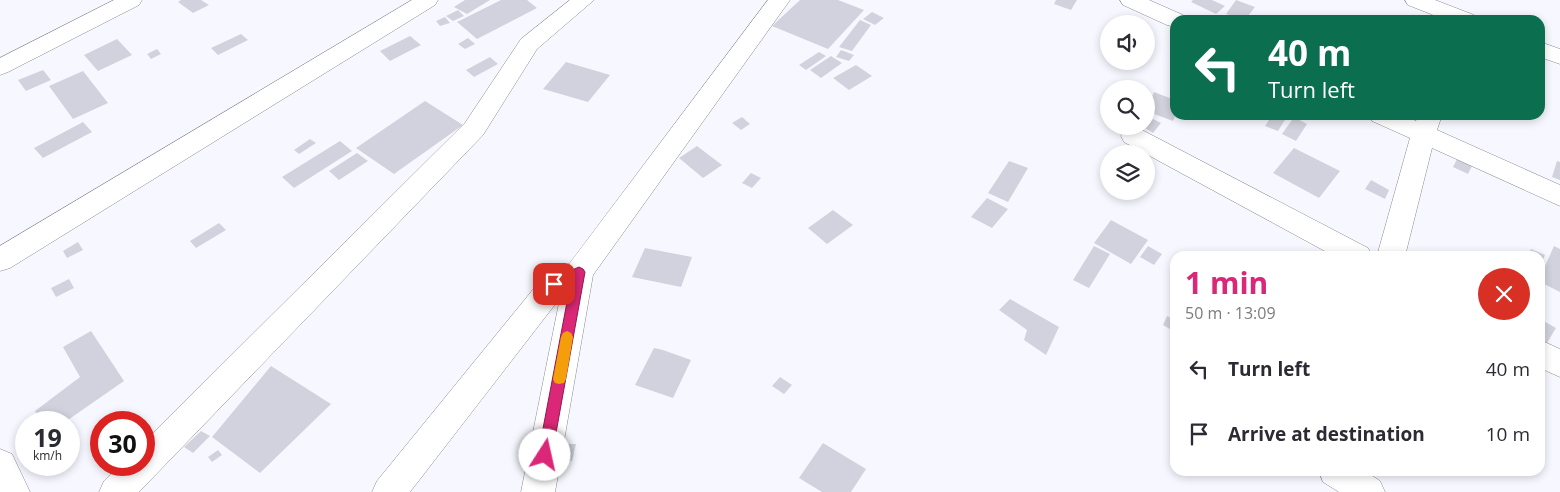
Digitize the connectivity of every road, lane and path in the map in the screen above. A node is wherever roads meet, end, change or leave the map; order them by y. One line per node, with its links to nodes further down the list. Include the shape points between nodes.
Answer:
1 (131, 0): 13 (street)
2 (427, 0): 20 (street)
3 (583, 0): 24 (street, via 529,44 474,129)
4 (779, 0): 21 (street)
5 (1130, 0): 10 (street)
6 (1416, 0): 8 (street)
7 (1475, 0): 9 (street)
8 (1454, 15)
9 (1469, 15)
10 (1170, 18)
11 (1545, 51): 12 (street)
12 (1560, 57)
13 (0, 67)
14 (1404, 120): 15 (street)
15 (1427, 125): 17 (street); 19 (street)
16 (1132, 136): 18 (street)
17 (1560, 196)
18 (1349, 251)
19 (1392, 251)
20 (0, 260)
21 (579, 272): 29 (street, via 554,284); 30 (street)
22 (1545, 356): 23 (street)
23 (1560, 364)
24 (155, 453)
25 (132, 476): 28 (street)
26 (1334, 476): 31 (street)
27 (1343, 476): 32 (street)
28 (116, 492)
29 (389, 492)
30 (538, 492)
31 (1329, 492)
32 (1368, 492)

